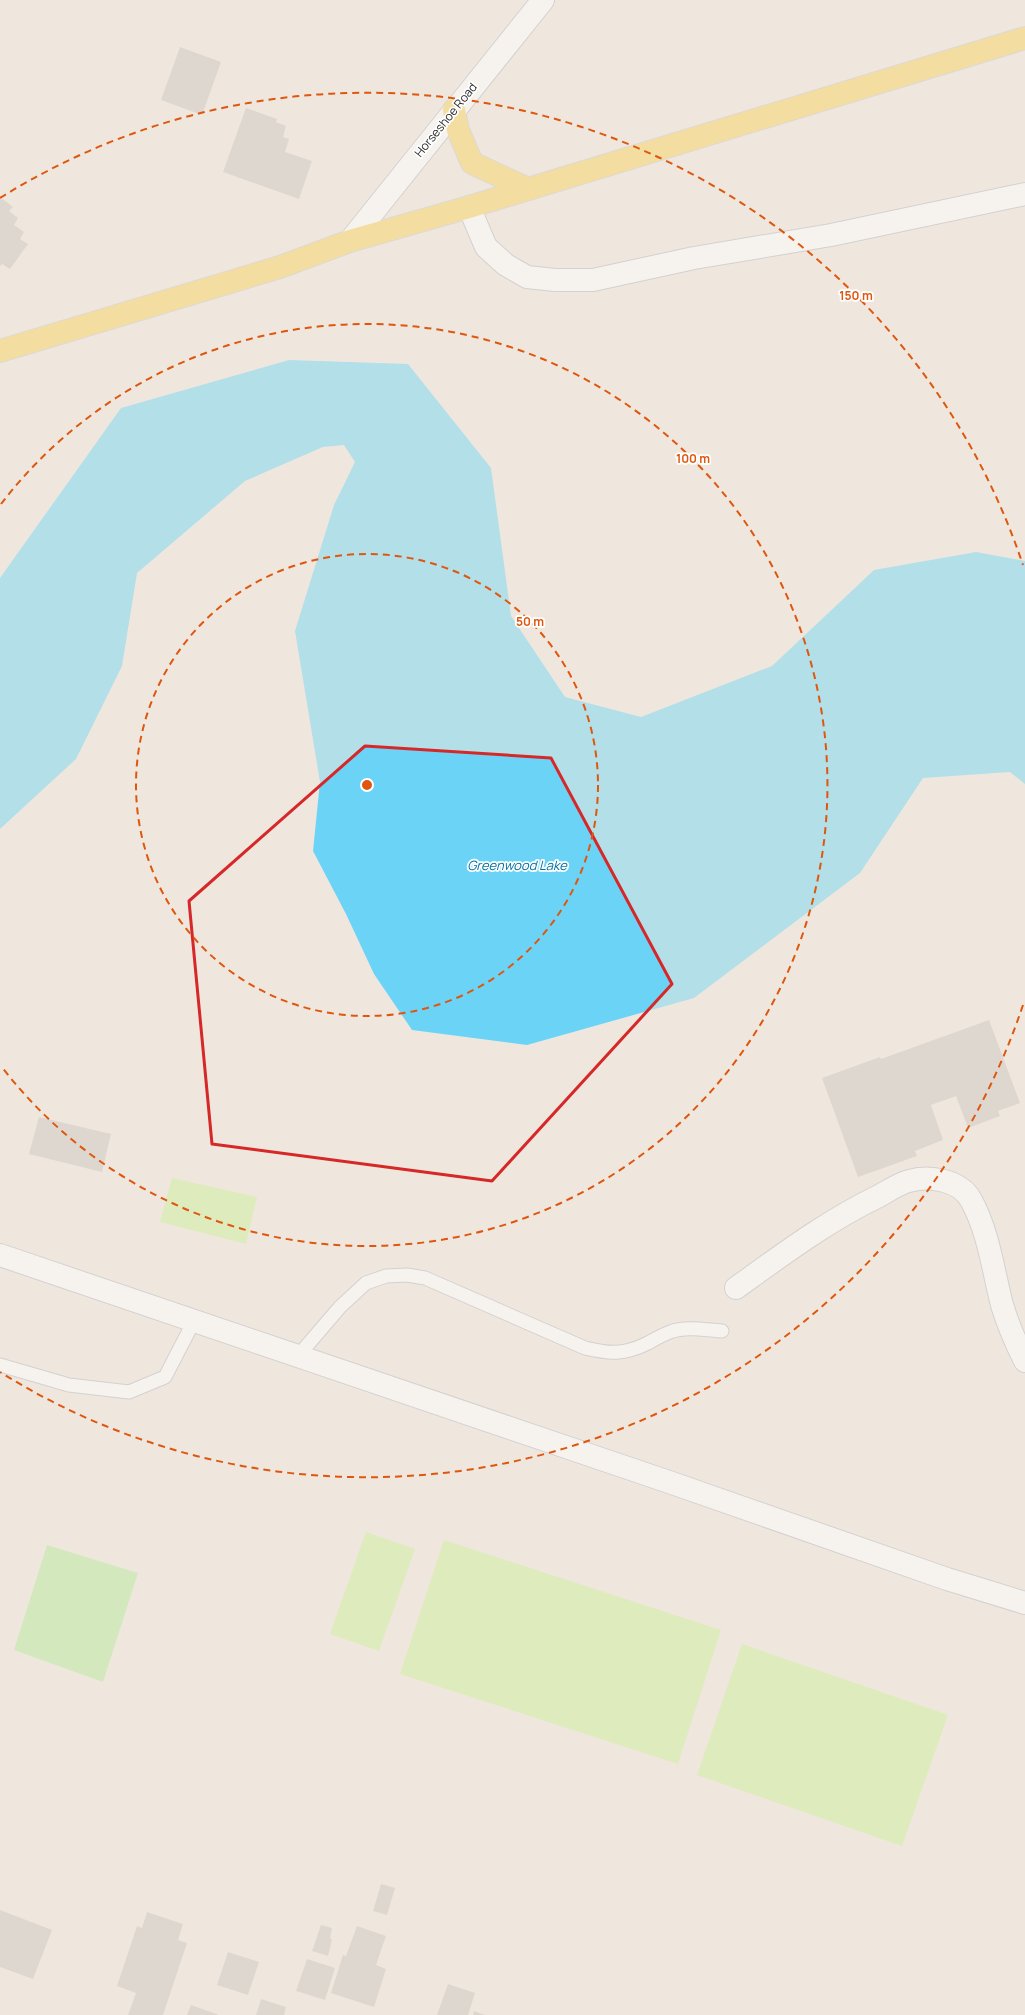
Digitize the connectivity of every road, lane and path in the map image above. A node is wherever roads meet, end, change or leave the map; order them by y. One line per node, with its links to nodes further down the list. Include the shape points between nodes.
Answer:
1 (542, 0): 3 (street, Horseshoe Road)
2 (1025, 38): 4 (main road)
3 (454, 110): 4 (main road, via 458,130 472,163); 7 (street, Horseshoe Road)
4 (528, 189): 6 (main road)
5 (1025, 194): 6 (street, via 831,235 694,258 593,280 527,277 506,265 486,247)
6 (469, 207): 7 (main road)
7 (350, 241): 8 (main road, via 280,267)
8 (0, 351)
9 (0, 1255): 11 (street)
10 (736, 1288): 14 (street, via 813,1233 863,1203 908,1181 933,1178 958,1186 970,1199 994,1265 1002,1305 1012,1335)
11 (194, 1321): 13 (street); 15 (lane, via 166,1377 129,1392 69,1385)
12 (722, 1331): 13 (lane, via 688,1329 670,1332 622,1353 603,1353 585,1348 425,1278 408,1275 386,1276 366,1283 340,1307)
13 (298, 1356): 16 (street, via 947,1579)
14 (1025, 1361)
15 (0, 1365)
16 (1025, 1602)

